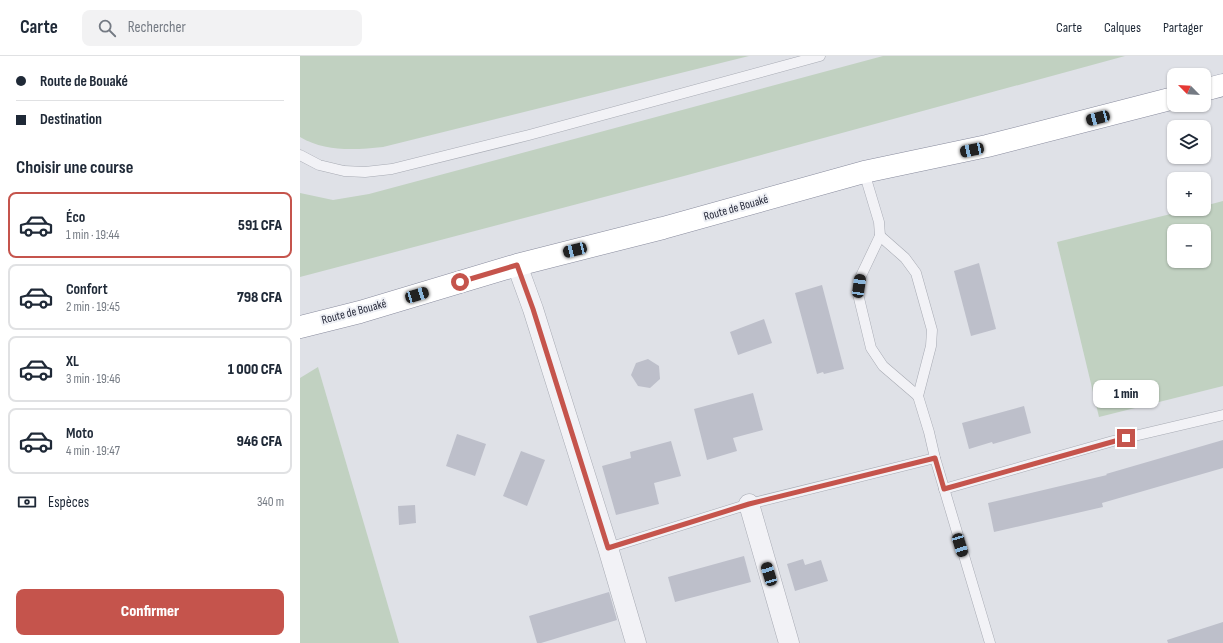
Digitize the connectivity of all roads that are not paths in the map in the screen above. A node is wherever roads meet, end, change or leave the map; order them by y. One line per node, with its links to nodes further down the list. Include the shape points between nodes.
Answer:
1 (820, 56): 5 (lane, via 530,135 392,169 344,171 319,165)
2 (1223, 85): 3 (highway)
3 (1211, 88)
4 (1167, 100): 6 (highway, Route de Bouaké, via 987,146)
5 (300, 155)
6 (864, 172): 7 (lane, via 879,222); 8 (highway, Route de Bouaké, via 663,228)
7 (880, 236): 10 (lane, via 905,258 916,273 932,330 931,346); 10 (lane, via 860,278 858,294 871,348 883,366)
8 (517, 265): 9 (highway, Route de Bouaké, via 360,312); 15 (street)
9 (300, 327)
10 (918, 396): 12 (lane)
11 (1223, 415): 13 (lane, via 1112,441)
12 (935, 458): 13 (lane); 14 (lane)
13 (944, 489): 18 (lane)
14 (749, 504): 15 (lane); 17 (street)
15 (608, 548): 16 (street)
16 (636, 643)
17 (789, 643)
18 (990, 643)

